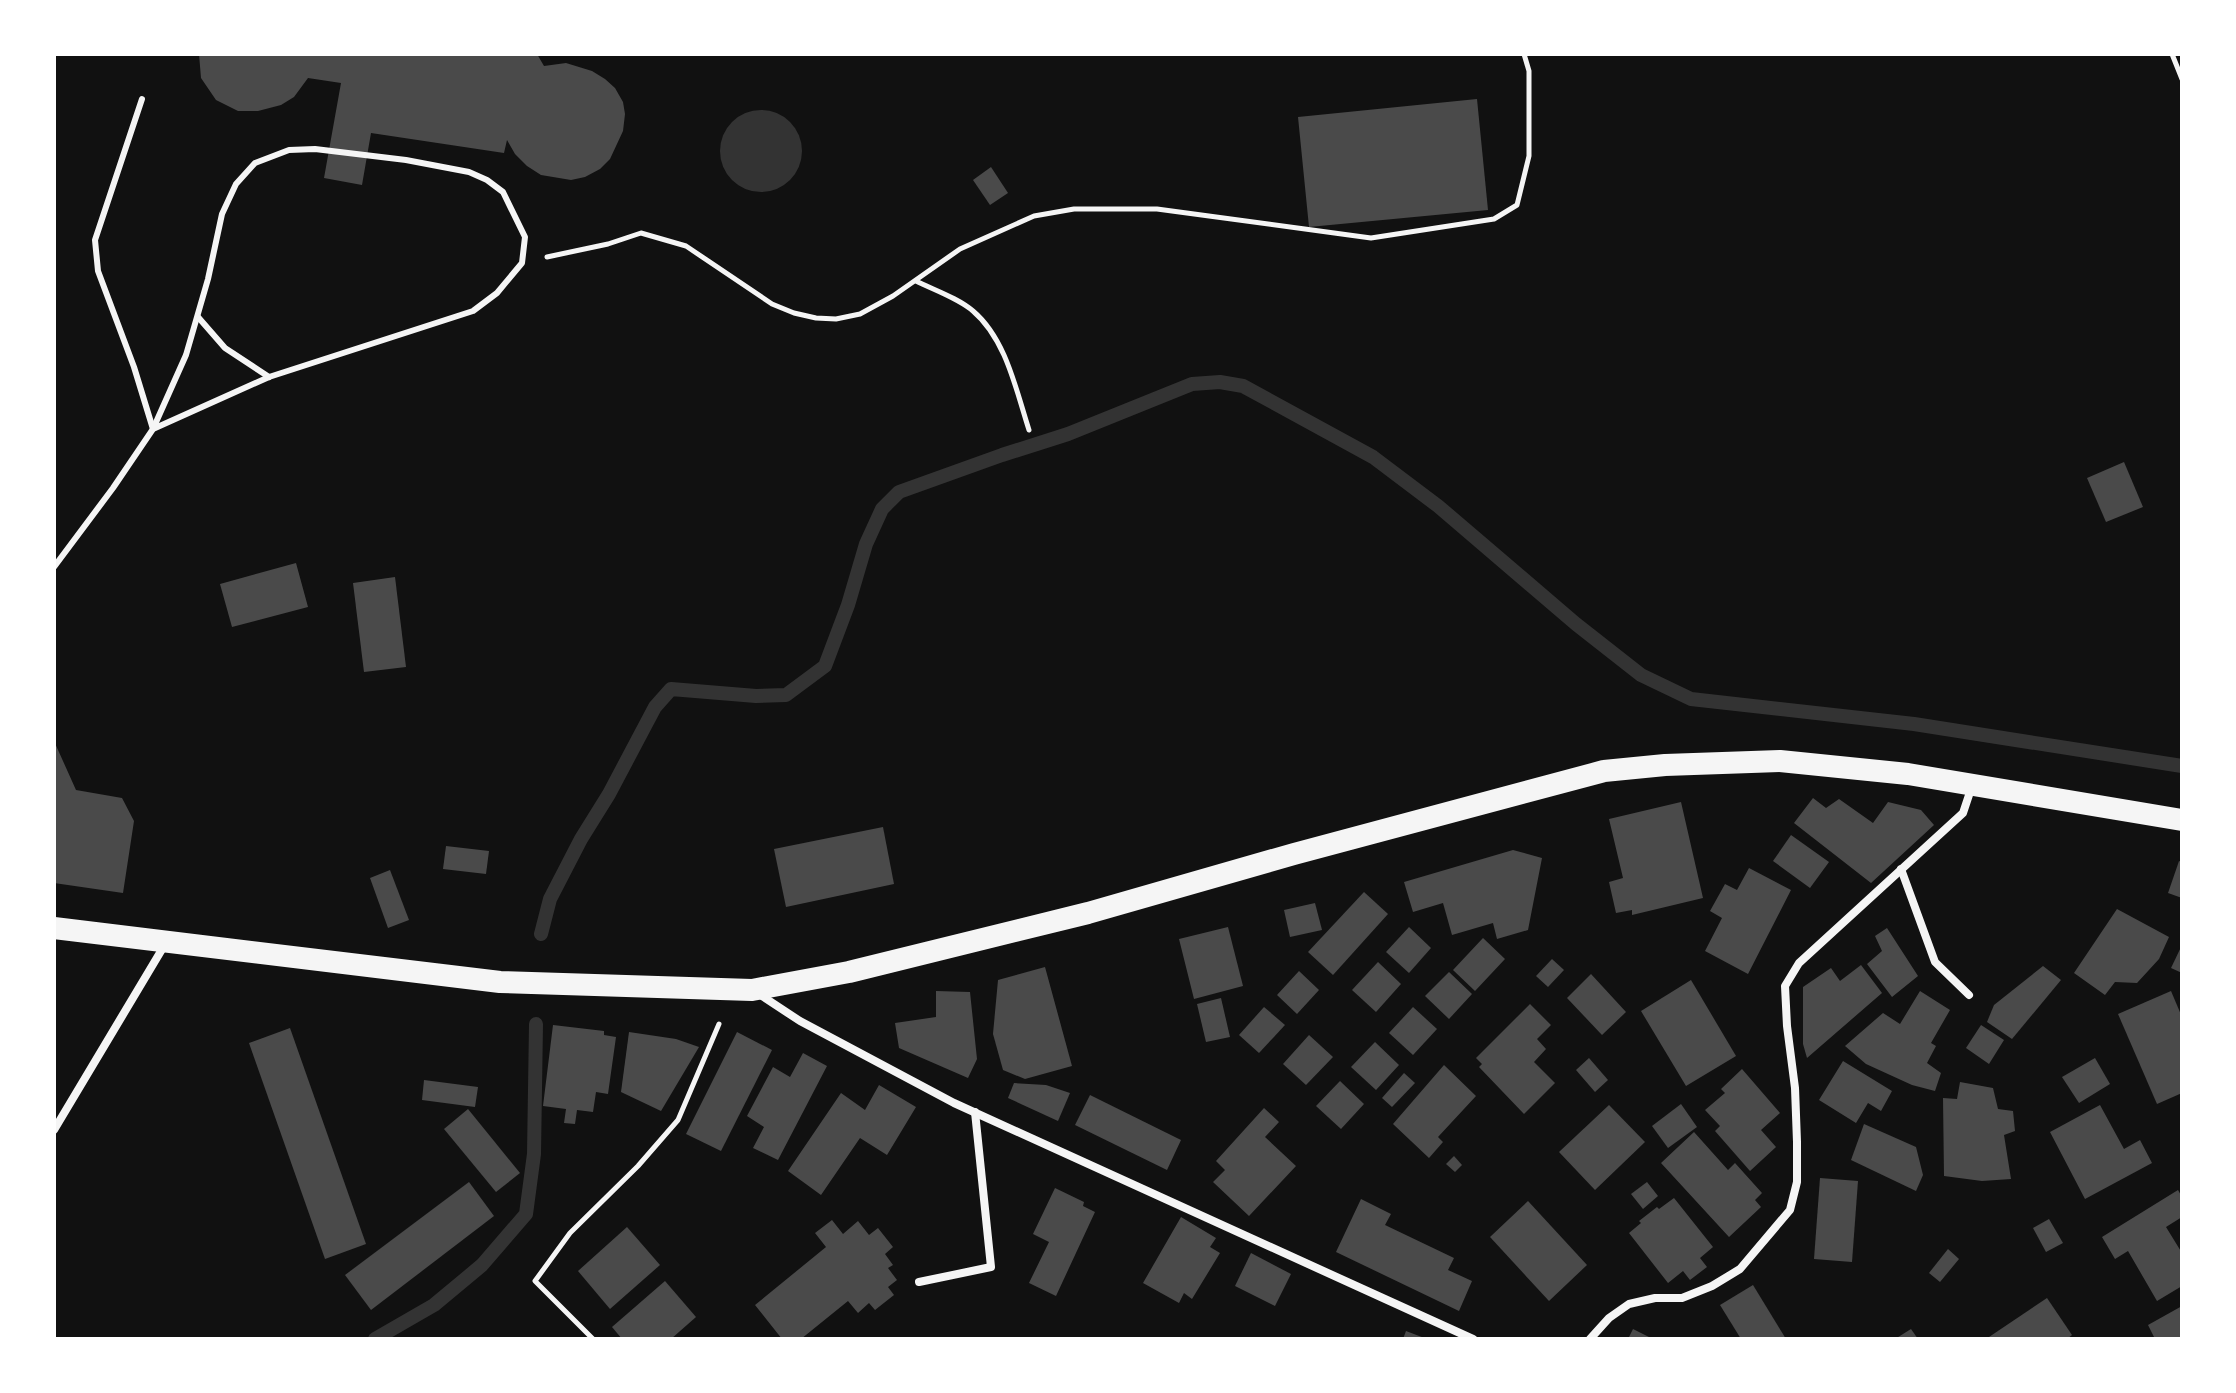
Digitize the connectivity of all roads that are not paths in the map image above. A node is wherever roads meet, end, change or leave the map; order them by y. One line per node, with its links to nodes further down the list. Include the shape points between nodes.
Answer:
1 (142, 99): 4 (lane, via 95,240 98,271)
2 (198, 317): 3 (lane, via 225,348); 3 (lane, via 222,214 236,184 255,163 289,150 315,149 469,172 503,192 525,237 522,263 497,293 473,311); 4 (lane)
3 (269, 377): 4 (lane)
4 (153, 429): 5 (lane)
5 (54, 567)
6 (1972, 786): 7 (highway); 8 (street, via 1963,813); 11 (highway, via 1780,761 1604,771 1088,913 849,972)
7 (2182, 820)
8 (1901, 869): 12 (street, via 1935,962); 17 (street, via 1799,963 1785,986 1797,1142 1797,1182 1790,1210 1740,1269 1682,1298 1629,1304)
9 (54, 928): 10 (highway)
10 (166, 943): 11 (highway, via 500,982); 14 (street)
11 (752, 990): 13 (street, via 800,1021)
12 (1969, 995)
13 (975, 1112): 15 (street, via 991,1267); 16 (street)
14 (54, 1130)
15 (919, 1282)
16 (1473, 1339)
17 (1590, 1339)

